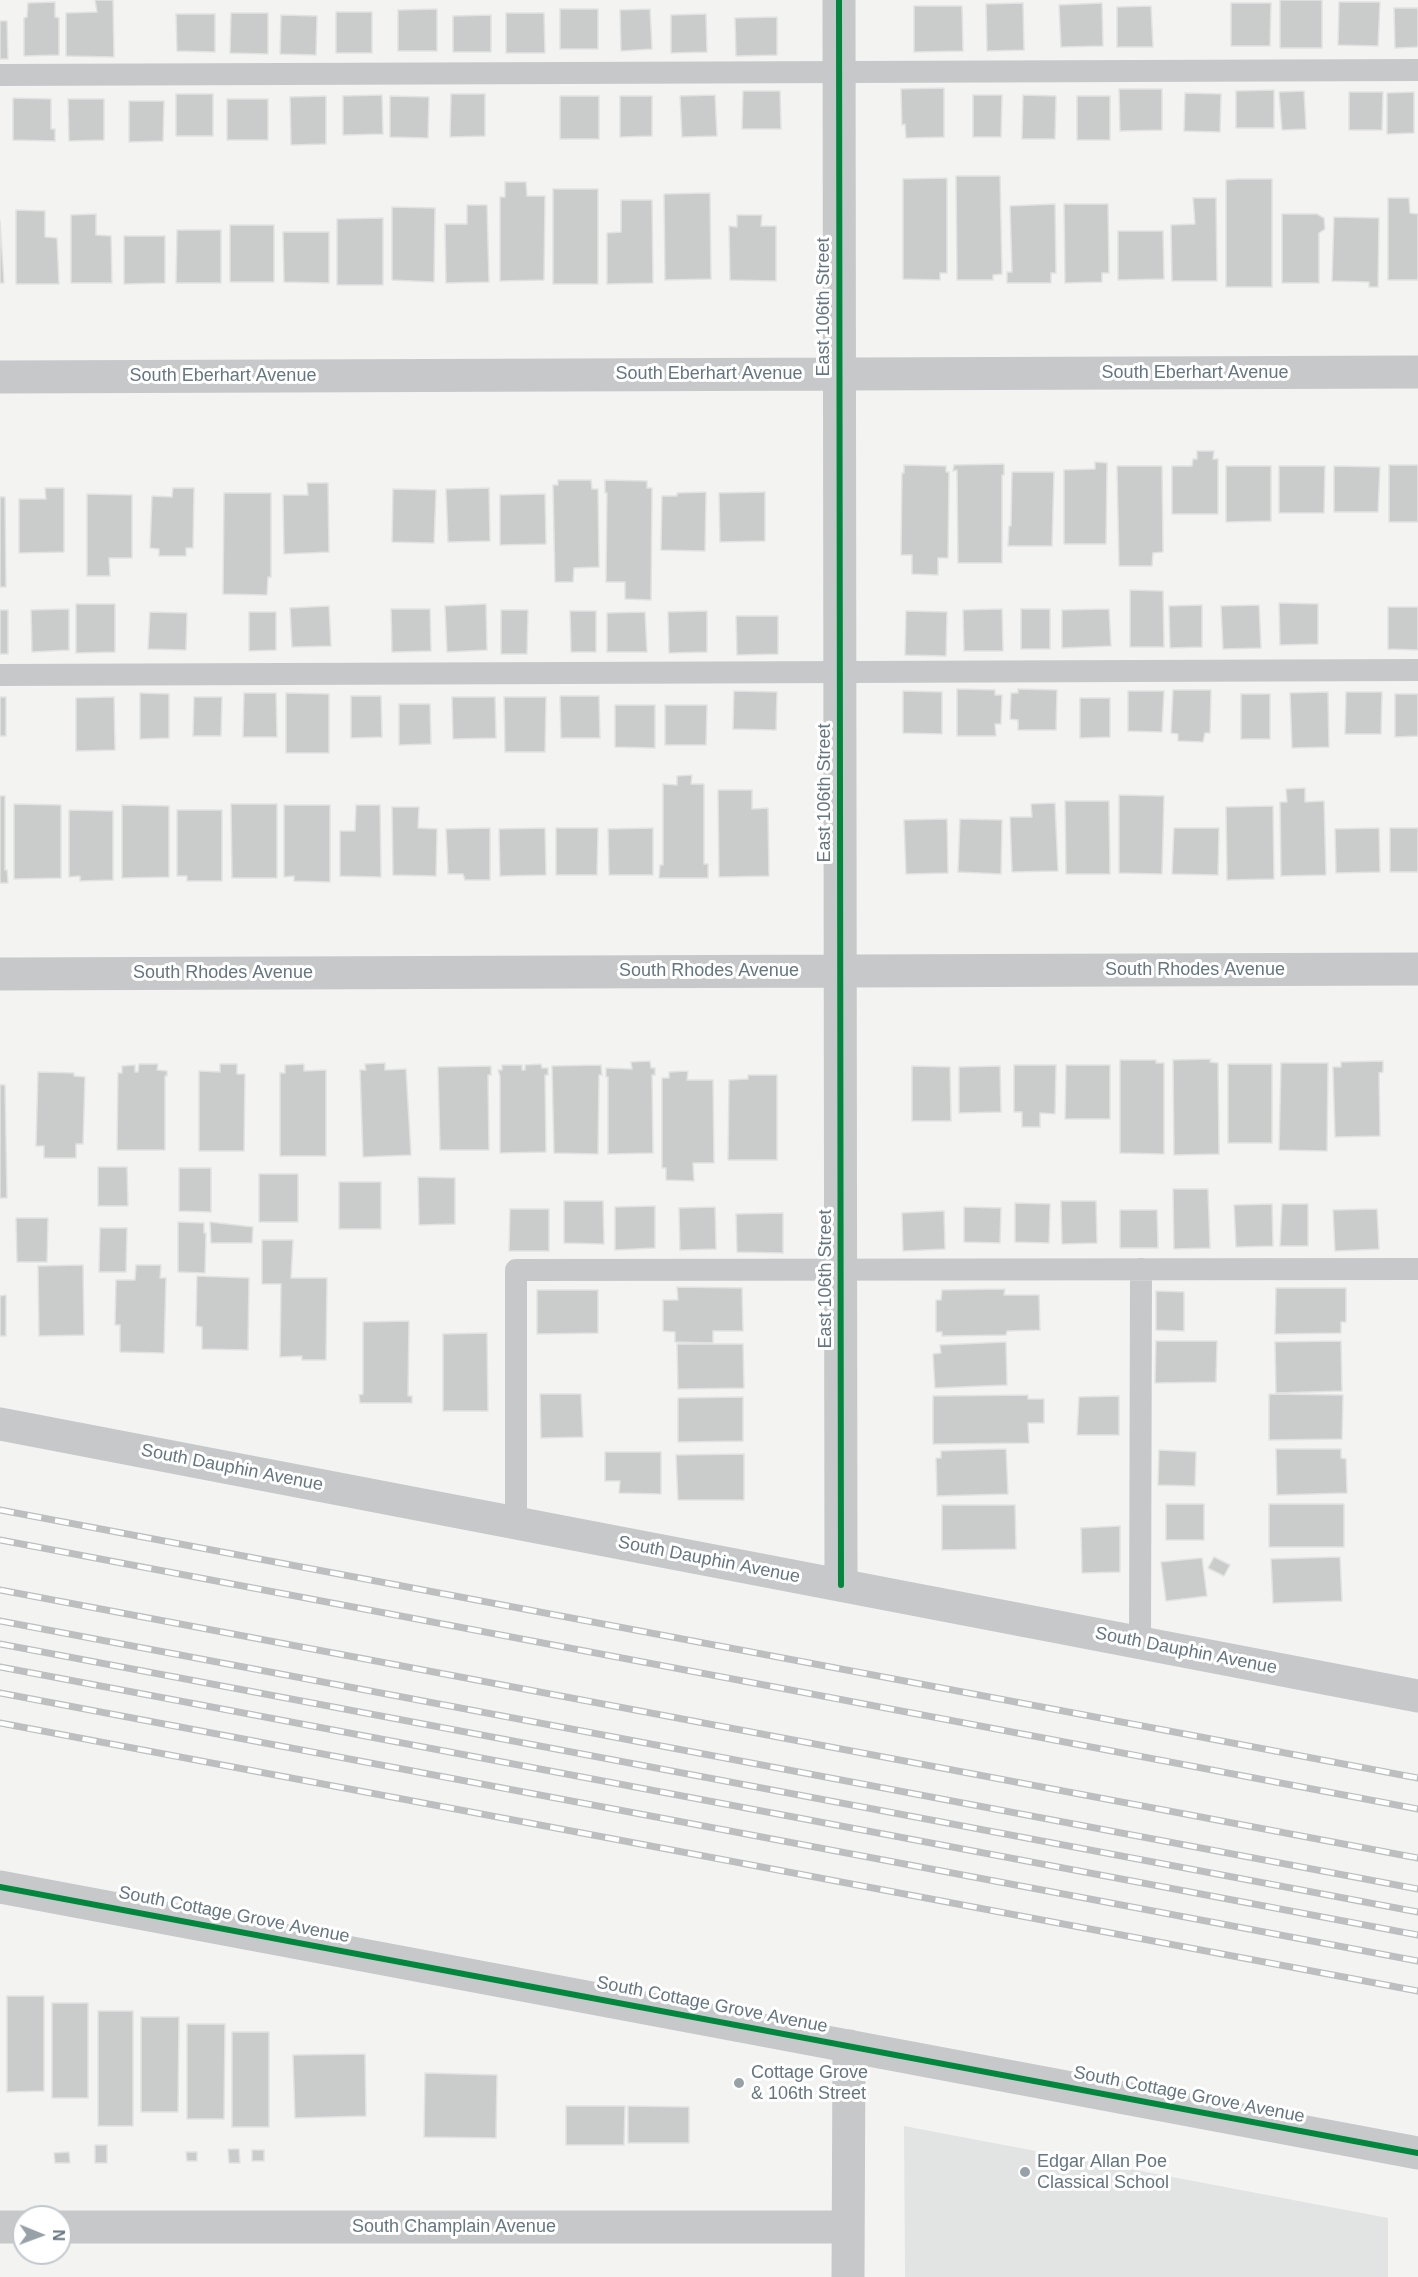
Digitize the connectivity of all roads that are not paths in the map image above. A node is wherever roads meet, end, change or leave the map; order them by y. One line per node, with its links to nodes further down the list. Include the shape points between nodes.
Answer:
1 (838, 0): 3 (street, East 106th Street)
2 (1418, 70): 3 (lane)
3 (839, 71): 4 (lane); 6 (street, East 106th Street)
4 (0, 75)
5 (1418, 372): 6 (street, South Eberhart Avenue)
6 (839, 374): 7 (street, South Eberhart Avenue); 9 (street, East 106th Street)
7 (0, 377)
8 (1418, 670): 9 (lane)
9 (840, 672): 10 (lane); 12 (street, East 106th Street)
10 (0, 675)
11 (1418, 969): 12 (street, South Rhodes Avenue)
12 (840, 970): 13 (street, South Rhodes Avenue); 14 (street, East 106th Street)
13 (0, 974)
14 (841, 1269): 15 (lane); 18 (lane, via 516,1270); 19 (street, East 106th Street)
15 (1141, 1269): 16 (lane); 20 (lane)
16 (1418, 1269)
17 (0, 1424): 18 (street, South Dauphin Avenue)
18 (516, 1523): 19 (street, South Dauphin Avenue)
19 (841, 1585): 20 (street, South Dauphin Avenue)
20 (1140, 1642): 21 (street, South Dauphin Avenue)
21 (1418, 1696)
22 (0, 1887): 23 (street, South Cottage Grove Avenue)
23 (849, 2046): 24 (street, South Cottage Grove Avenue); 26 (street)
24 (1418, 2153)
25 (72, 2227): 26 (street, South Champlain Avenue)
26 (848, 2227): 27 (street)
27 (848, 2277)

